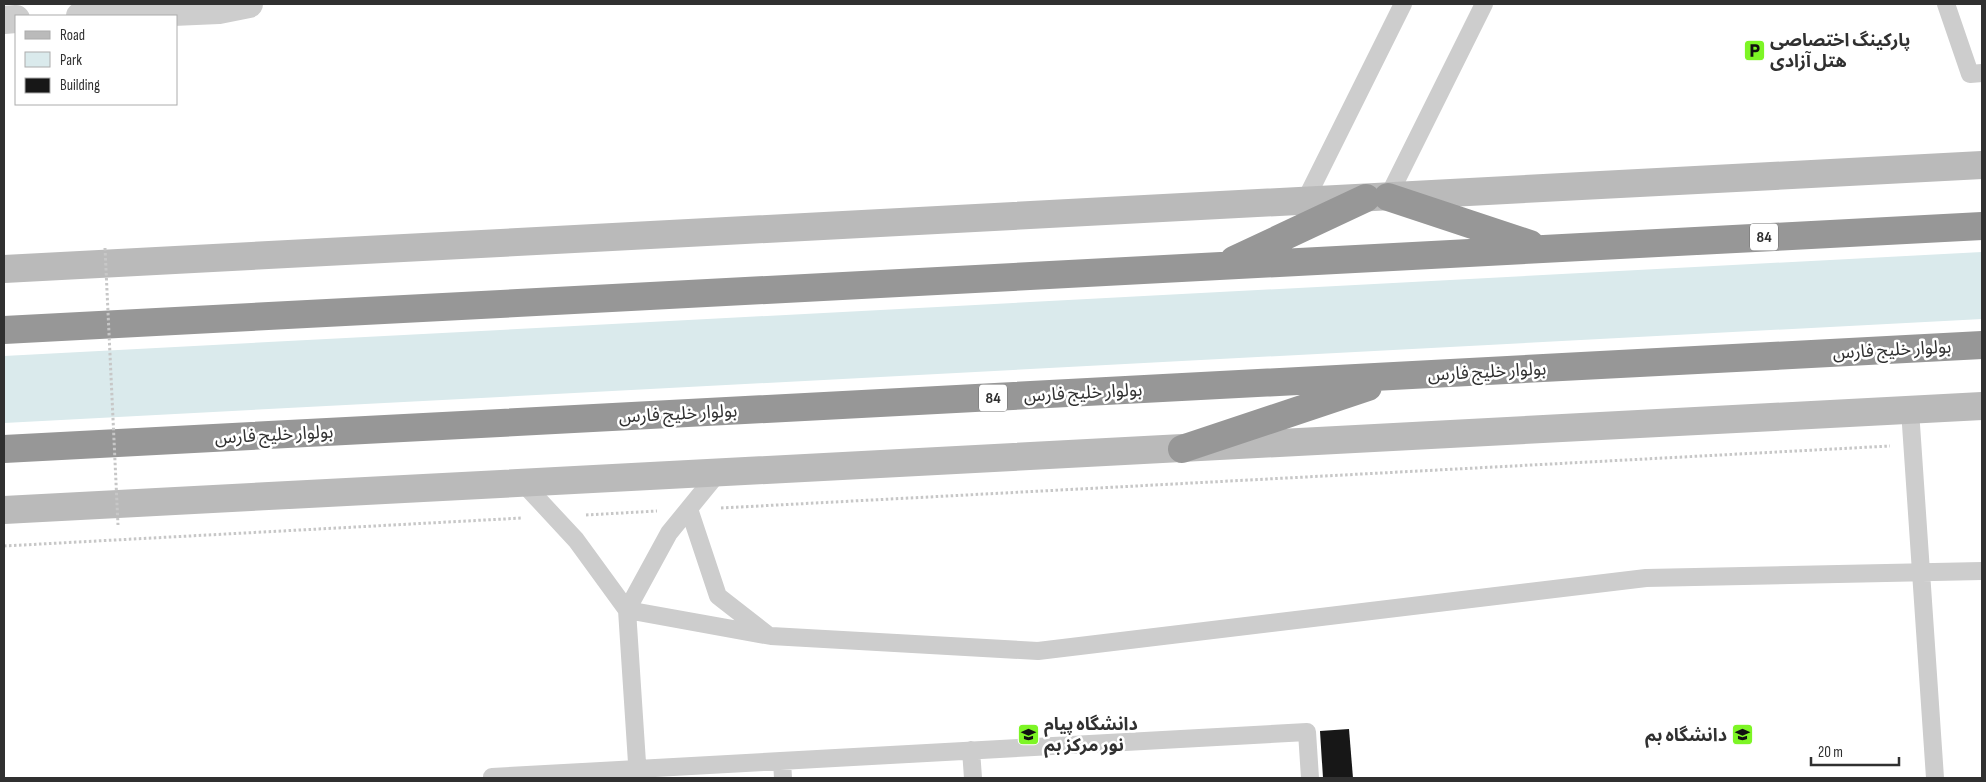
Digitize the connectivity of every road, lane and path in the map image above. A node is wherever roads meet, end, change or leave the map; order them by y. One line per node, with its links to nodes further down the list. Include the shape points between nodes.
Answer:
1 (249, 4): 5 (street, via 219,10)
2 (1403, 4): 9 (lane)
3 (1484, 4): 8 (lane)
4 (1946, 4): 6 (lane, via 1970,74)
5 (103, 15)
6 (1982, 73)
7 (1982, 165): 8 (street)
8 (1377, 197): 9 (street); 12 (highway); 13 (highway)
9 (1305, 201): 14 (street)
10 (1982, 226): 12 (highway, 84)
11 (105, 248): 28 (path, bridge)
12 (1545, 249): 13 (highway, 84)
13 (1221, 266): 15 (highway, 84)
14 (4, 269)
15 (4, 330)
16 (1982, 345): 17 (highway, بولوار خلیج فارس / 84)
17 (1401, 376): 21 (highway, بولوار خلیج فارس / 84); 22 (highway)
18 (1982, 406): 19 (street)
19 (1910, 410): 20 (lane); 22 (street)
20 (1912, 444): 25 (path); 31 (lane)
21 (4, 449)
22 (1182, 449): 23 (street)
23 (718, 473): 24 (street); 25 (lane)
24 (523, 483): 26 (street); 27 (lane)
25 (688, 509): 27 (path); 32 (lane, via 669,533); 33 (lane, via 718,596)
26 (4, 510)
27 (554, 516): 29 (path); 32 (lane, via 576,540)
28 (118, 525)
29 (4, 546)
30 (1982, 571): 31 (lane)
31 (1921, 572): 33 (lane, via 1646,578 1038,651); 40 (lane)
32 (627, 610): 33 (lane); 36 (lane)
33 (771, 636)
34 (971, 750): 35 (lane); 38 (lane); 39 (lane, via 1307,732)
35 (782, 770): 36 (lane)
36 (638, 774): 37 (lane)
37 (492, 777)
38 (973, 778)
39 (1310, 778)
40 (1934, 778)

